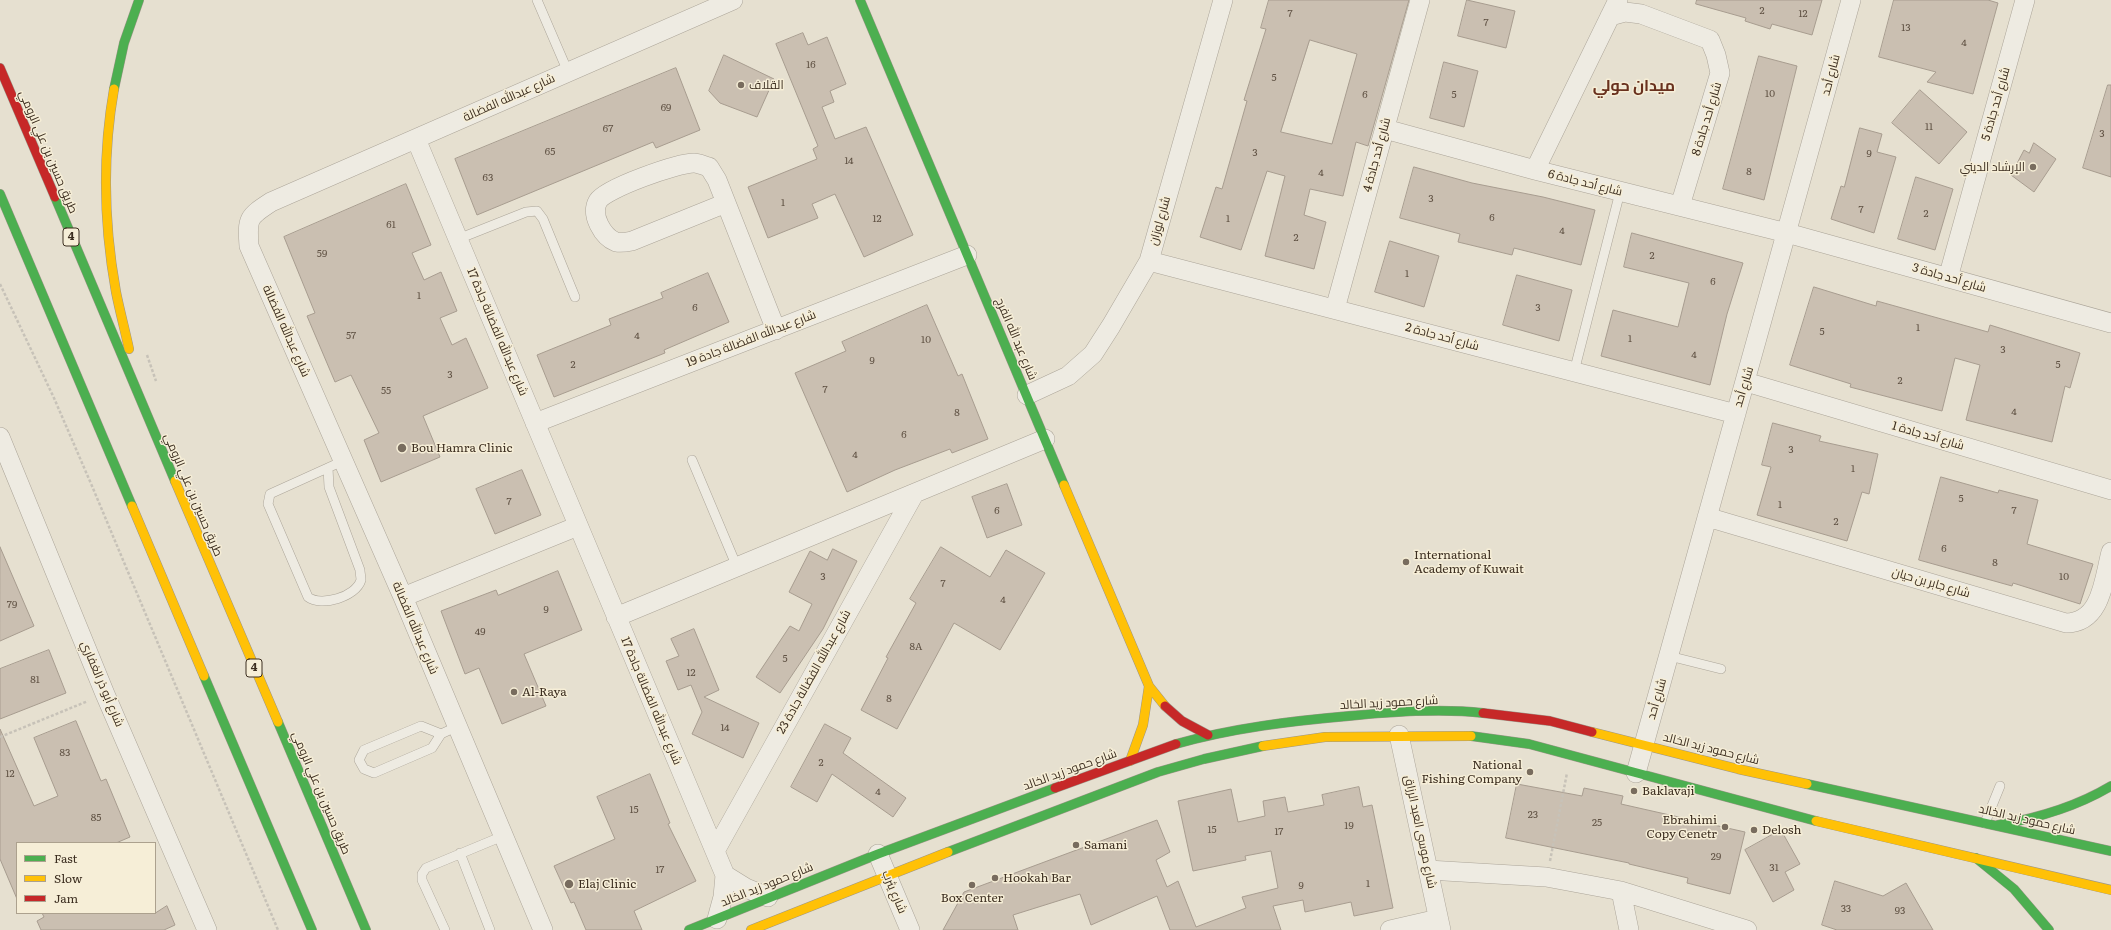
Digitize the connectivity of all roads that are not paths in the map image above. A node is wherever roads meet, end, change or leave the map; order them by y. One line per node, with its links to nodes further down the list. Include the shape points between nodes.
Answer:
1 (139, 0): 32 (main road, via 122,48 111,103 106,155 108,214 115,284)
2 (537, 0): 11 (lane)
3 (733, 0): 11 (street, شارع عبدالله الفضالة)
4 (860, 0): 21 (main road, شارع عبد الله الفرج)
5 (1223, 0): 22 (street, شارع لوزان)
6 (1420, 0): 12 (street, شارع أحد جادة 4)
7 (1851, 0): 19 (street, شارع أحد)
8 (2026, 0): 23 (street, شارع أحد جادة 5)
9 (1614, 8): 14 (street, شارع أحد جادة 8); 18 (street, شارع أحد جادة 8, via 1641,14 1710,40 1716,55 1720,73)
10 (0, 68): 32 (main road, طريق حسين بن علي الرومي / 4)
11 (568, 72): 13 (street, شارع عبدالله الفضالة)
12 (1385, 129): 14 (street, شارع أحد جادة 6); 26 (street, شارع أحد جادة 4)
13 (416, 139): 20 (street, شارع عبدالله الفضالة جادة 17); 40 (street, شارع عبدالله الفضالة, via 271,202 253,214 248,225 248,246)
14 (1535, 170): 15 (street, شارع أحد جادة 6)
15 (1620, 192): 18 (street, شارع أحد جادة 6); 29 (lane)
16 (0, 194): 37 (main road)
17 (726, 203): 17 (street, via 709,167 694,163 668,168 607,192 598,202 597,215 600,228 608,237 618,242 632,242); 28 (street)
18 (1680, 206): 19 (street, شارع أحد جادة 6)
19 (1787, 233): 23 (street, شارع أحد جادة 3); 30 (street, شارع أحد)
20 (458, 239): 25 (lane, via 526,212 537,211 543,219); 34 (street, شارع عبدالله الفضالة جادة 17)
21 (967, 255): 28 (street, شارع عبدالله الفضالة جادة 19); 31 (main road, شارع عبد الله الفرج)
22 (1148, 261): 26 (street, شارع أحد جادة 2); 31 (street, شارع لوزان, via 1093,354 1068,376)
23 (1948, 278): 27 (street, شارع أحد جادة 3)
24 (28, 284): 37 (main road)
25 (575, 297)
26 (1335, 309): 29 (street, شارع أحد جادة 2)
27 (2111, 323)
28 (776, 330): 34 (street, شارع عبدالله الفضالة جادة 19)
29 (1574, 372): 33 (street, شارع أحد جادة 2)
30 (1746, 382): 33 (street, شارع أحد); 41 (street, شارع أحد جادة 1)
31 (1026, 395): 36 (main road, شارع عبد الله الفرج)
32 (142, 405): 78 (main road, طريق حسين بن علي الرومي / 4)
33 (1736, 414): 43 (street, شارع أحد)
34 (535, 423): 44 (street, شارع عبدالله الفضالة جادة 17)
35 (0, 437): 38 (street, شارع أبو ذر الغفاري)
36 (1045, 439): 42 (street); 51 (main road, شارع عبد الله الفرج)
37 (105, 441): 77 (main road)
38 (4, 457): 76 (street, شارع أبو ذر الغفاري)
39 (692, 460): 46 (lane)
40 (336, 465): 40 (lane, via 329,487 360,570 360,580 356,587 338,599 319,602 308,597 268,504 270,494); 47 (street, شارع عبدالله الفضالة)
41 (2111, 490)
42 (914, 494): 46 (street); 63 (street, شارع عبدالله الفضالة جادة 23)
43 (1707, 517): 45 (street, شارع جابر بن حيان, via 2066,623 2081,621 2093,612); 49 (street, شارع أحد)
44 (578, 526): 47 (street); 48 (street, شارع عبدالله الفضالة جادة 17)
45 (2111, 552)
46 (737, 567): 48 (street)
47 (403, 596): 52 (street, شارع عبدالله الفضالة)
48 (616, 617): 63 (street, شارع عبدالله الفضالة جادة 17)
49 (1669, 656): 50 (lane); 55 (street, شارع أحد)
50 (1721, 669)
51 (1149, 686): 53 (main road, شارع عبد الله الفرج, via 1158,700 1180,721); 56 (main road, شارع عبد الله الفرج, via 1146,718)
52 (449, 730): 52 (lane, via 432,748 374,773 364,769 359,760 364,750 421,726); 62 (street, شارع عبدالله الفضالة)
53 (1208, 735): 55 (main road, شارع حمود زيد الخالد, via 1284,722 1393,712 1476,712 1550,721); 56 (main road, شارع حمود زيد الخالد)
54 (1399, 735): 57 (main road, via 1467,735 1529,744); 68 (street, شارع موسى العبد الرزاق); 70 (main road, via 1325,737 1204,759 1158,772 1032,819)
55 (1644, 744): 57 (street, شارع أحد); 60 (main road, شارع حمود زيد الخالد, via 1738,769)
56 (1130, 761): 66 (main road, شارع حمود زيد الخالد)
57 (1636, 774): 67 (main road, via 1820,822)
58 (2000, 786): 60 (lane)
59 (2111, 786): 61 (main road, via 2085,801 2050,815)
60 (1985, 823): 61 (main road, شارع حمود زيد الخالد)
61 (1998, 826): 64 (main road, شارع حمود زيد الخالد)
62 (503, 836): 65 (lane); 81 (street, شارع عبدالله الفضالة)
63 (715, 851): 69 (street, شارع عبدالله الفضالة جادة 17)
64 (2111, 851)
65 (460, 854): 79 (lane, via 426,868 422,874 422,880); 80 (lane)
66 (878, 854): 70 (street, شارع يثرب); 73 (main road, شارع حمود زيد الخالد)
67 (1976, 858): 71 (main road); 88 (main road, via 2014,889)
68 (1428, 870): 72 (street, via 1546,877); 75 (street, شارع موسى العبد الرزاق)
69 (725, 875): 73 (street, via 746,888); 74 (street, شارع عبدالله الفضالة جادة 17)
70 (888, 877): 83 (main road); 84 (street, شارع يثرب)
71 (2111, 890)
72 (1621, 891): 86 (street); 87 (street)
73 (768, 897): 74 (main road, شارع حمود زيد الخالد)
74 (717, 919): 82 (main road, شارع حمود زيد الخالد)
75 (1439, 924): 85 (street)
76 (207, 930)
77 (312, 930)
78 (366, 930)
79 (445, 930)
80 (490, 930)
81 (543, 930)
82 (689, 930)
83 (751, 930)
84 (910, 930)
85 (1390, 930)
86 (1629, 930)
87 (1747, 930)
88 (2049, 930)

